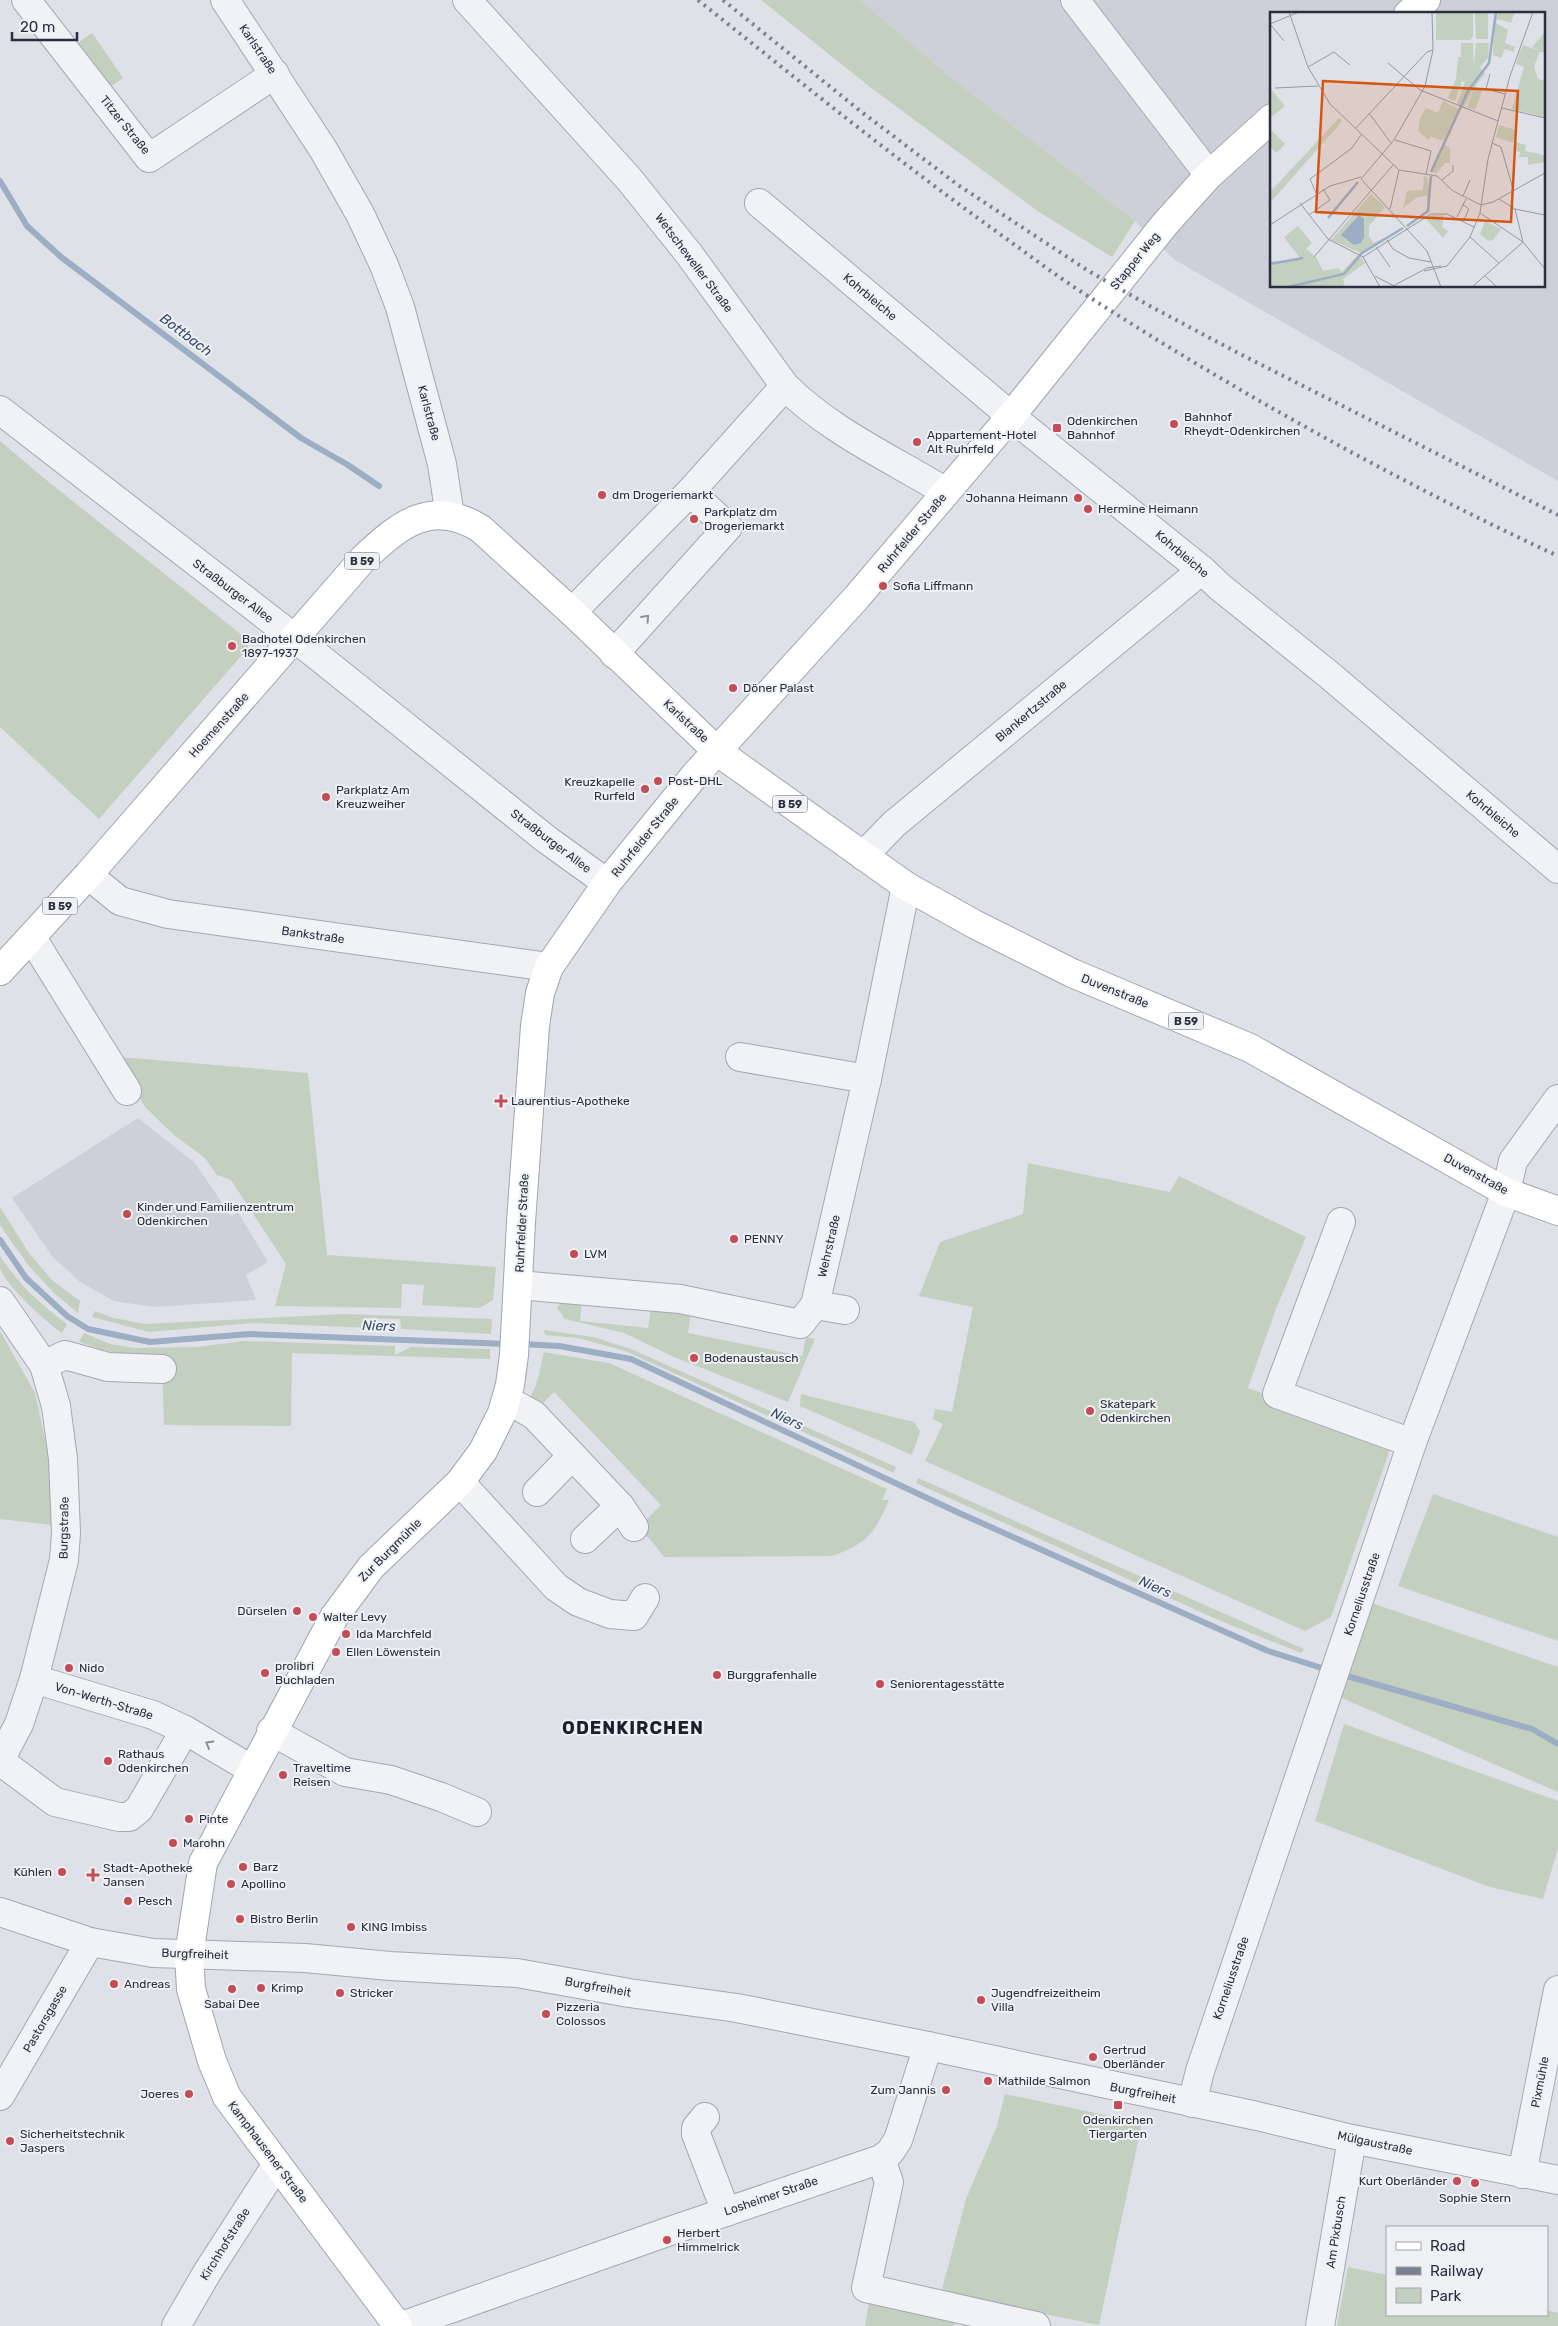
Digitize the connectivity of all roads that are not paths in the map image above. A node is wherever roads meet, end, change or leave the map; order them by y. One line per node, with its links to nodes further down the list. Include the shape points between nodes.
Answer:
1 (26, 0): 7 (street, Titzer Straße, via 149,158)
2 (225, 0): 7 (street, Karlstraße)
3 (467, 0): 11 (street, Wetscheweller Straße, via 629,179 689,254)
4 (1074, 0): 9 (street)
5 (1426, 0): 6 (main road)
6 (1411, 12)
7 (274, 74): 16 (street, Karlstraße, via 350,194 384,265 400,307 440,455)
8 (1270, 120): 9 (main road, Stapper Weg)
9 (1209, 175): 13 (main road, Stapper Weg, via 1165,224)
10 (759, 204): 13 (street, Kohrbleiche)
11 (785, 386): 14 (street); 15 (street, Wetscheweller Straße, via 825,419)
12 (0, 410): 19 (street, Straßburger Allee)
13 (1011, 416): 15 (main road, Ruhrfelder Straße); 17 (street, Kohrbleiche)
14 (690, 492): 18 (street); 20 (street, one-way to 14, via 728,527)
15 (946, 492): 21 (main road, Ruhrfelder Straße, via 858,597)
16 (450, 516): 18 (main road, Karlstraße / B 59, via 480,529); 19 (main road, Hoemenstraße / B 59, via 416,518 389,536 364,558)
17 (1202, 570): 22 (street, Blankertzstraße, via 894,824); 23 (street, Kohrbleiche)
18 (572, 612): 20 (main road, Karlstraße / B 59)
19 (293, 638): 24 (main road, Hoemenstraße / B 59); 25 (street, Straßburger Allee, via 546,839)
20 (614, 654): 21 (main road, Karlstraße / B 59)
21 (718, 752): 22 (main road, Duvenstraße / B 59); 25 (main road, Ruhrfelder Straße, via 695,775)
22 (863, 856): 26 (main road, Duvenstraße / B 59)
23 (1558, 869)
24 (88, 875): 27 (main road, Hoemenstraße / B 59); 29 (street, Bankstraße, via 120,901 168,914)
25 (607, 883): 29 (main road, Ruhrfelder Straße)
26 (906, 886): 31 (street, Wehrstraße); 34 (main road, Duvenstraße / B 59, via 1072,973 1250,1048)
27 (32, 938): 28 (main road, Hoemenstraße / B 59); 32 (street)
28 (2, 964)
29 (549, 967): 37 (main road, Ruhrfelder Straße, via 534,1026)
30 (740, 1057): 31 (street)
31 (867, 1079): 39 (street, Wehrstraße)
32 (128, 1091)
33 (1558, 1099): 34 (street, Korneliusstraße, via 1513,1160)
34 (1506, 1192): 35 (main road, Duvenstraße / B 59); 45 (street, Korneliusstraße)
35 (1558, 1211)
36 (1341, 1222): 45 (street, via 1277,1394)
37 (518, 1285): 39 (street, Wehrstraße, via 680,1299 800,1324); 41 (main road, Ruhrfelder Straße)
38 (0, 1301): 42 (street, Burgstraße)
39 (815, 1305): 40 (street)
40 (845, 1310)
41 (515, 1343): 44 (main road, Zur Burgmühle)
42 (44, 1365): 43 (street, via 65,1355 108,1367); 51 (street, Burgstraße, via 61,1433 66,1534 64,1560)
43 (162, 1369)
44 (507, 1400): 46 (street, via 534,1415); 47 (main road, Zur Burgmühle, via 487,1445)
45 (1412, 1442): 63 (street, Korneliusstraße, via 1200,2070)
46 (572, 1456): 48 (street); 49 (street, via 627,1516)
47 (460, 1482): 50 (street, via 556,1587 578,1602 610,1614 634,1616); 53 (main road, Zur Burgmühle, via 371,1567 351,1591)
48 (537, 1492)
49 (585, 1539)
50 (645, 1598)
51 (34, 1679): 52 (street, Von-Werth-Straße, via 152,1715); 54 (street, Burgstraße, via 19,1724)
52 (185, 1730): 54 (street, via 139,1809 129,1817 119,1818 76,1800 55,1802); 55 (street, Von-Werth-Straße, one-way to 52)
53 (271, 1731): 55 (main road, Zur Burgmühle); 56 (street, via 345,1772 391,1780)
54 (0, 1761)
55 (251, 1769): 59 (main road, Zur Burgmühle, via 203,1863)
56 (477, 1812)
57 (0, 1912): 58 (street, Burgfreiheit)
58 (90, 1942): 59 (street, Burgfreiheit); 62 (street, Pastorsgasse)
59 (189, 1955): 61 (street, Burgfreiheit, via 304,1958 517,1973 737,2008); 67 (main road, Kamphausener Straße, via 191,1989 212,2061 227,2097)
60 (1558, 1990): 68 (street, Pixmühle)
61 (928, 2046): 63 (street, Burgfreiheit); 66 (street, Losheimer Straße, via 898,2140)
62 (0, 2096)
63 (1192, 2102): 65 (street, Mülgaustraße)
64 (705, 2117): 70 (street, via 696,2128 696,2134)
65 (1352, 2139): 68 (street, Mülgaustraße); 76 (street, Am Pixbusch)
66 (881, 2159): 70 (street, Losheimer Straße); 71 (street, via 888,2182 866,2288)
67 (277, 2164): 72 (street, Kirchhofstraße); 73 (main road, Kamphausener Straße)
68 (1522, 2174): 69 (street, Mülgaustraße)
69 (1558, 2180)
70 (726, 2212): 74 (street, Losheimer Straße)
71 (984, 2321): 75 (street)
72 (176, 2326)
73 (398, 2326)
74 (402, 2326)
75 (1036, 2326)
76 (1320, 2326)

